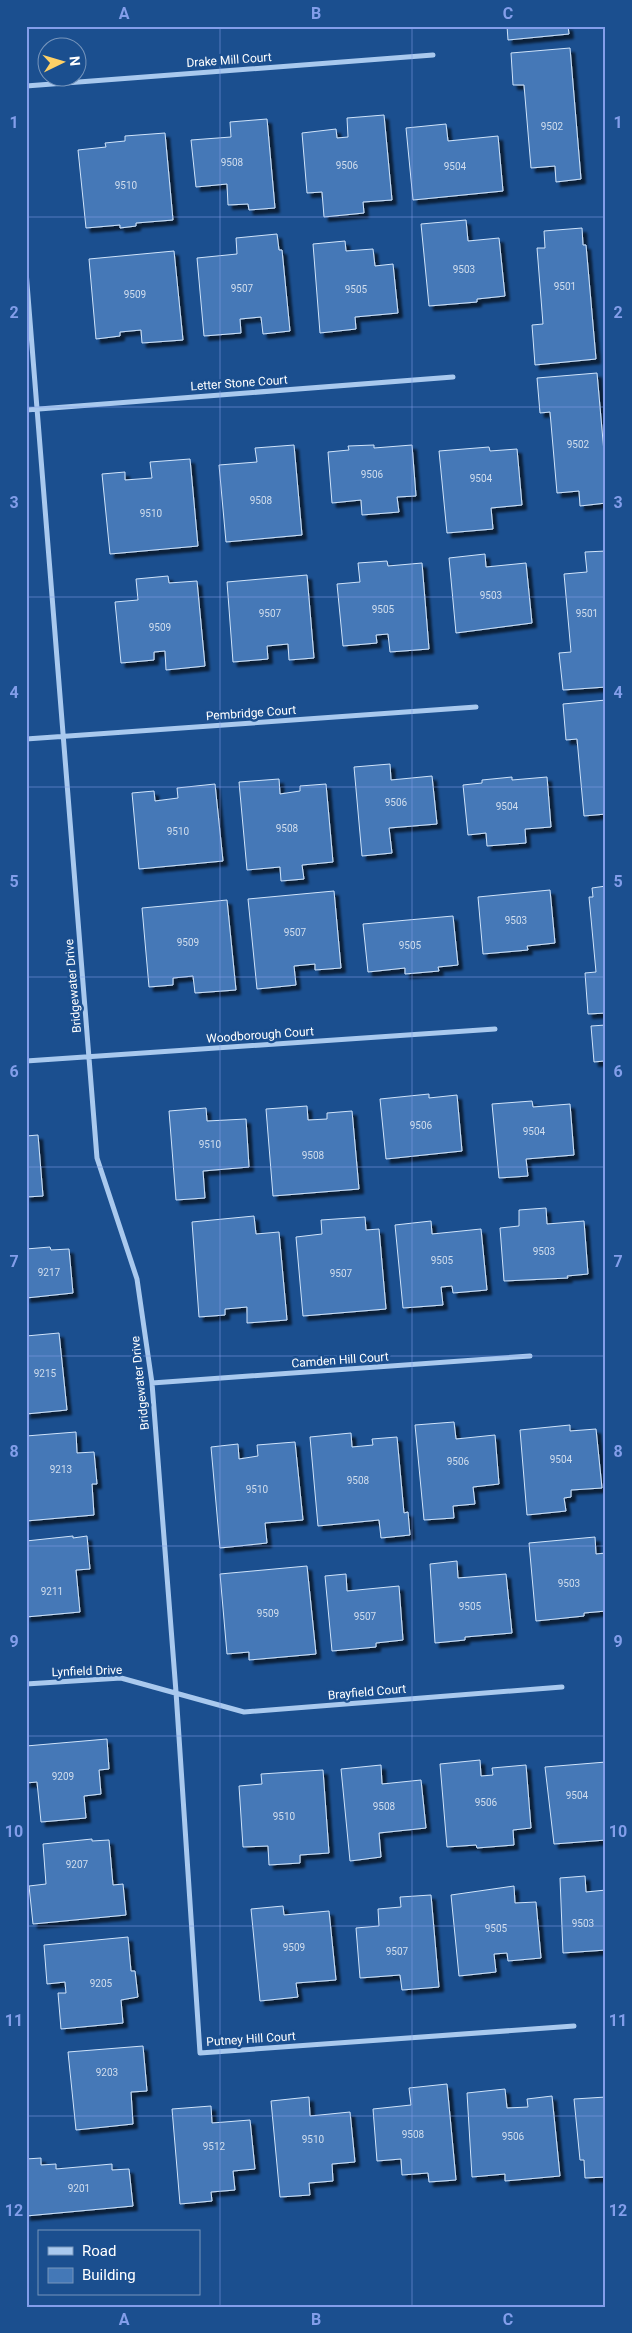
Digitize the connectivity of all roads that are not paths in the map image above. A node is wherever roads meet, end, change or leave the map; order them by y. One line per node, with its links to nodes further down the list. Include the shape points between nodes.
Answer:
1 (433, 55): 2 (street, Drake Mill Court)
2 (26, 86)
3 (26, 271): 5 (street, Bridgewater Drive)
4 (452, 377): 5 (street, Letter Stone Court)
5 (37, 409): 6 (street, Letter Stone Court); 8 (street, Bridgewater Drive)
6 (26, 410)
7 (476, 707): 8 (street, Pembridge Court)
8 (63, 736): 9 (street, Pembridge Court); 11 (street, Bridgewater Drive)
9 (26, 738)
10 (495, 1029): 11 (street, Woodborough Court)
11 (88, 1056): 12 (street, Woodborough Court); 14 (street, Bridgewater Drive, via 97,1158 137,1279)
12 (26, 1061)
13 (530, 1356): 14 (street, Camden Hill Court)
14 (152, 1383): 17 (street, Bridgewater Drive)
15 (26, 1684): 17 (street, Lynfield Drive, via 121,1678)
16 (562, 1686): 17 (street, Brayfield Court, via 244,1712)
17 (176, 1692): 18 (street, Putney Hill Court, via 200,2053)
18 (574, 2026)

